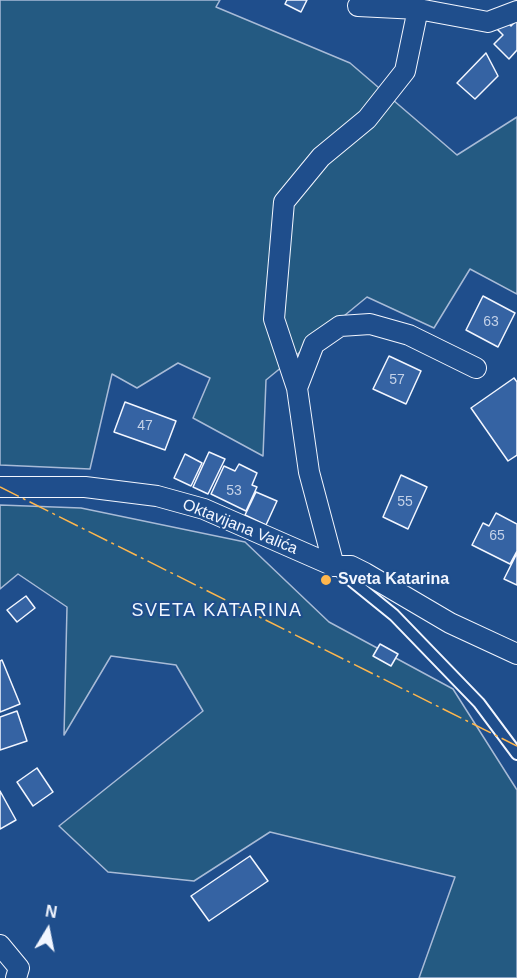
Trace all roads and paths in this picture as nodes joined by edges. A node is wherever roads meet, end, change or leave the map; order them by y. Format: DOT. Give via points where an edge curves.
graph roads {
  1 [pos="358,6"];
  2 [pos="418,9"];
  3 [pos="517,11"];
  4 [pos="476,368"];
  5 [pos="297,388"];
  6 [pos="0,487"];
  7 [pos="334,566"];
  8 [pos="517,654"];
  9 [pos="517,754"];
  10 [pos="0,945"];
  11 [pos="16,978"];
  1 -- 2 [label="street"];
  2 -- 3 [label="street" via="488,22"];
  2 -- 5 [label="street" via="405,71 367,119 321,157 284,202 274,319"];
  4 -- 5 [label="street" via="409,335 370,324 340,326 314,344"];
  5 -- 7 [label="street" via="309,472"];
  6 -- 7 [label="street, Oktavijana Valića" via="85,487 157,496 204,509"];
  7 -- 8 [label="street, Oktavijana Valića" via="351,566 450,623"];
  7 -- 9 [label="lane" via="394,615 479,703"];
  10 -- 11 [label="street" via="19,968"];
}
